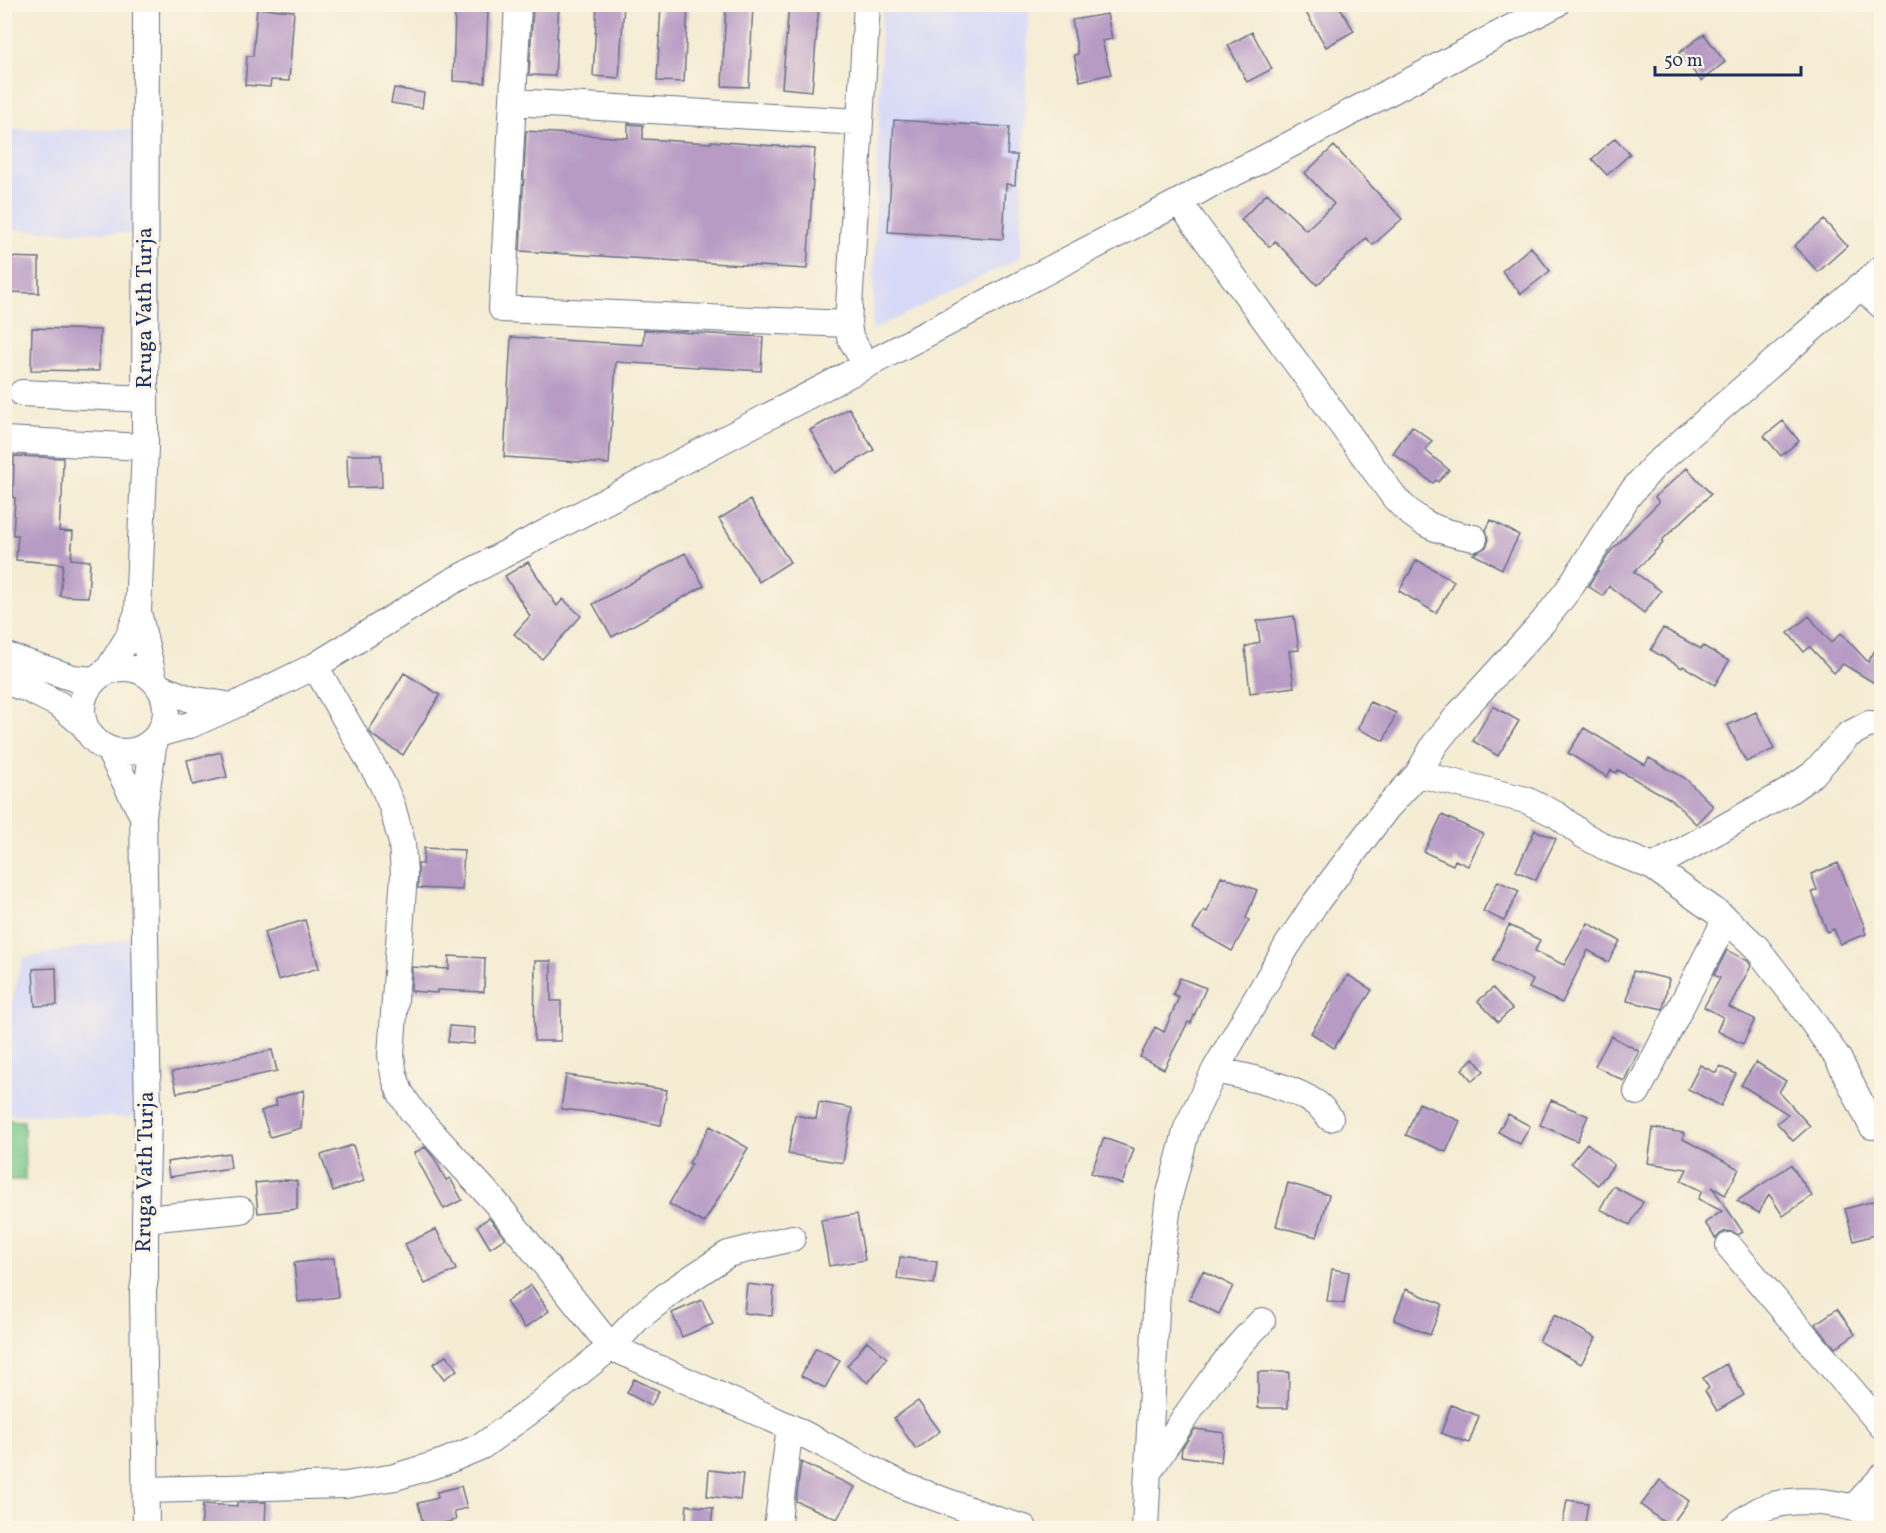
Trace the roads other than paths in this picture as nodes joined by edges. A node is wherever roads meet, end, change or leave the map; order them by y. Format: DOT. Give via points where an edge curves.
graph roads {
  1 [pos="146,4"];
  2 [pos="518,4"];
  3 [pos="867,4"];
  4 [pos="1556,4"];
  5 [pos="513,102"];
  6 [pos="860,122"];
  7 [pos="1179,202"];
  8 [pos="1881,268"];
  9 [pos="1860,286"];
  10 [pos="1881,306"];
  11 [pos="848,324"];
  12 [pos="866,365"];
  13 [pos="22,393"];
  14 [pos="145,399"];
  15 [pos="4,440"];
  16 [pos="145,447"];
  17 [pos="1474,538"];
  18 [pos="138,612"];
  19 [pos="4,655"];
  20 [pos="315,666"];
  21 [pos="101,675"];
  22 [pos="4,681"];
  23 [pos="157,683"];
  24 [pos="233,706"];
  25 [pos="1881,725"];
  26 [pos="85,726"];
  27 [pos="156,737"];
  28 [pos="108,749"];
  29 [pos="1418,774"];
  30 [pos="142,816"];
  31 [pos="1653,867"];
  32 [pos="1726,919"];
  33 [pos="1215,1070"];
  34 [pos="1637,1092"];
  35 [pos="1330,1118"];
  36 [pos="1872,1126"];
  37 [pos="241,1210"];
  38 [pos="145,1219"];
  39 [pos="792,1238"];
  40 [pos="1729,1245"];
  41 [pos="1262,1321"];
  42 [pos="611,1347"];
  43 [pos="1881,1426"];
  44 [pos="790,1427"];
  45 [pos="1149,1471"];
  46 [pos="1881,1477"];
  47 [pos="146,1490"];
  48 [pos="1854,1507"];
  49 [pos="1881,1516"];
  50 [pos="146,1528"];
  51 [pos="777,1528"];
  52 [pos="1024,1528"];
  53 [pos="1145,1528"];
  54 [pos="1733,1528"];
  1 -- 14 [label="street, Rruga Vath Turja"];
  2 -- 5 [label="street"];
  3 -- 6 [label="street"];
  4 -- 7 [label="street"];
  5 -- 6 [label="street"];
  5 -- 11 [label="street" via="502,309"];
  6 -- 11 [label="street"];
  7 -- 12 [label="street"];
  7 -- 17 [label="street" via="1395,498 1407,511 1437,530"];
  8 -- 9 [label="street"];
  9 -- 10 [label="street"];
  9 -- 29 [label="street" via="1654,466 1628,496 1568,590 1460,713 1435,744"];
  11 -- 12 [label="street" via="850,337"];
  12 -- 20 [label="street" via="451,582"];
  13 -- 14 [label="street"];
  14 -- 16 [label="street, Rruga Vath Turja"];
  15 -- 16 [label="street"];
  16 -- 18 [label="street, Rruga Vath Turja"];
  18 -- 21 [label="street, Rruga Vath Turja" via="128,638"];
  18 -- 23 [label="street, Rruga Vath Turja"];
  19 -- 21 [label="street" via="73,678"];
  20 -- 24 [label="street"];
  20 -- 42 [label="street" via="382,783 402,843 404,875 391,1055 400,1092 412,1111 496,1203"];
  21 -- 23 [label="street" via="124,667 140,670"];
  21 -- 26 [label="street, Rruga Vath Turja" via="85,693 81,710"];
  22 -- 26 [label="street" via="60,705"];
  23 -- 24 [label="street" via="190,699"];
  23 -- 27 [label="street, Rruga Vath Turja" via="164,693 167,710 164,726"];
  24 -- 27 [label="street"];
  25 -- 31 [label="street" via="1869,724 1848,735 1813,774 1797,785"];
  26 -- 28 [label="street, Rruga Vath Turja" via="94,740"];
  27 -- 28 [label="street" via="140,749"];
  27 -- 30 [label="street, Rruga Vath Turja"];
  28 -- 30 [label="street, Rruga Vath Turja"];
  29 -- 31 [label="street" via="1526,800 1609,849"];
  29 -- 33 [label="street" via="1386,809 1314,905"];
  30 -- 38 [label="street, Rruga Vath Turja" via="148,1117"];
  31 -- 32 [label="street"];
  32 -- 34 [label="street"];
  32 -- 36 [label="street" via="1756,947 1798,1000 1838,1058"];
  33 -- 35 [label="street" via="1291,1092 1317,1104"];
  33 -- 45 [label="street" via="1187,1128 1169,1197 1157,1291"];
  37 -- 38 [label="street"];
  38 -- 47 [label="street, Rruga Vath Turja"];
  39 -- 42 [label="street" via="728,1254 672,1291 637,1319"];
  40 -- 43 [label="street"];
  41 -- 45 [label="street" via="1215,1374"];
  42 -- 44 [label="street"];
  42 -- 47 [label="street" via="482,1446 444,1462 395,1477 346,1485"];
  44 -- 51 [label="street"];
  44 -- 52 [label="street" via="904,1486"];
  45 -- 53 [label="street"];
  46 -- 48 [label="street"];
  47 -- 50 [label="street, Rruga Vath Turja"];
  48 -- 49 [label="street"];
  48 -- 54 [label="street" via="1799,1500 1763,1508"];
}
